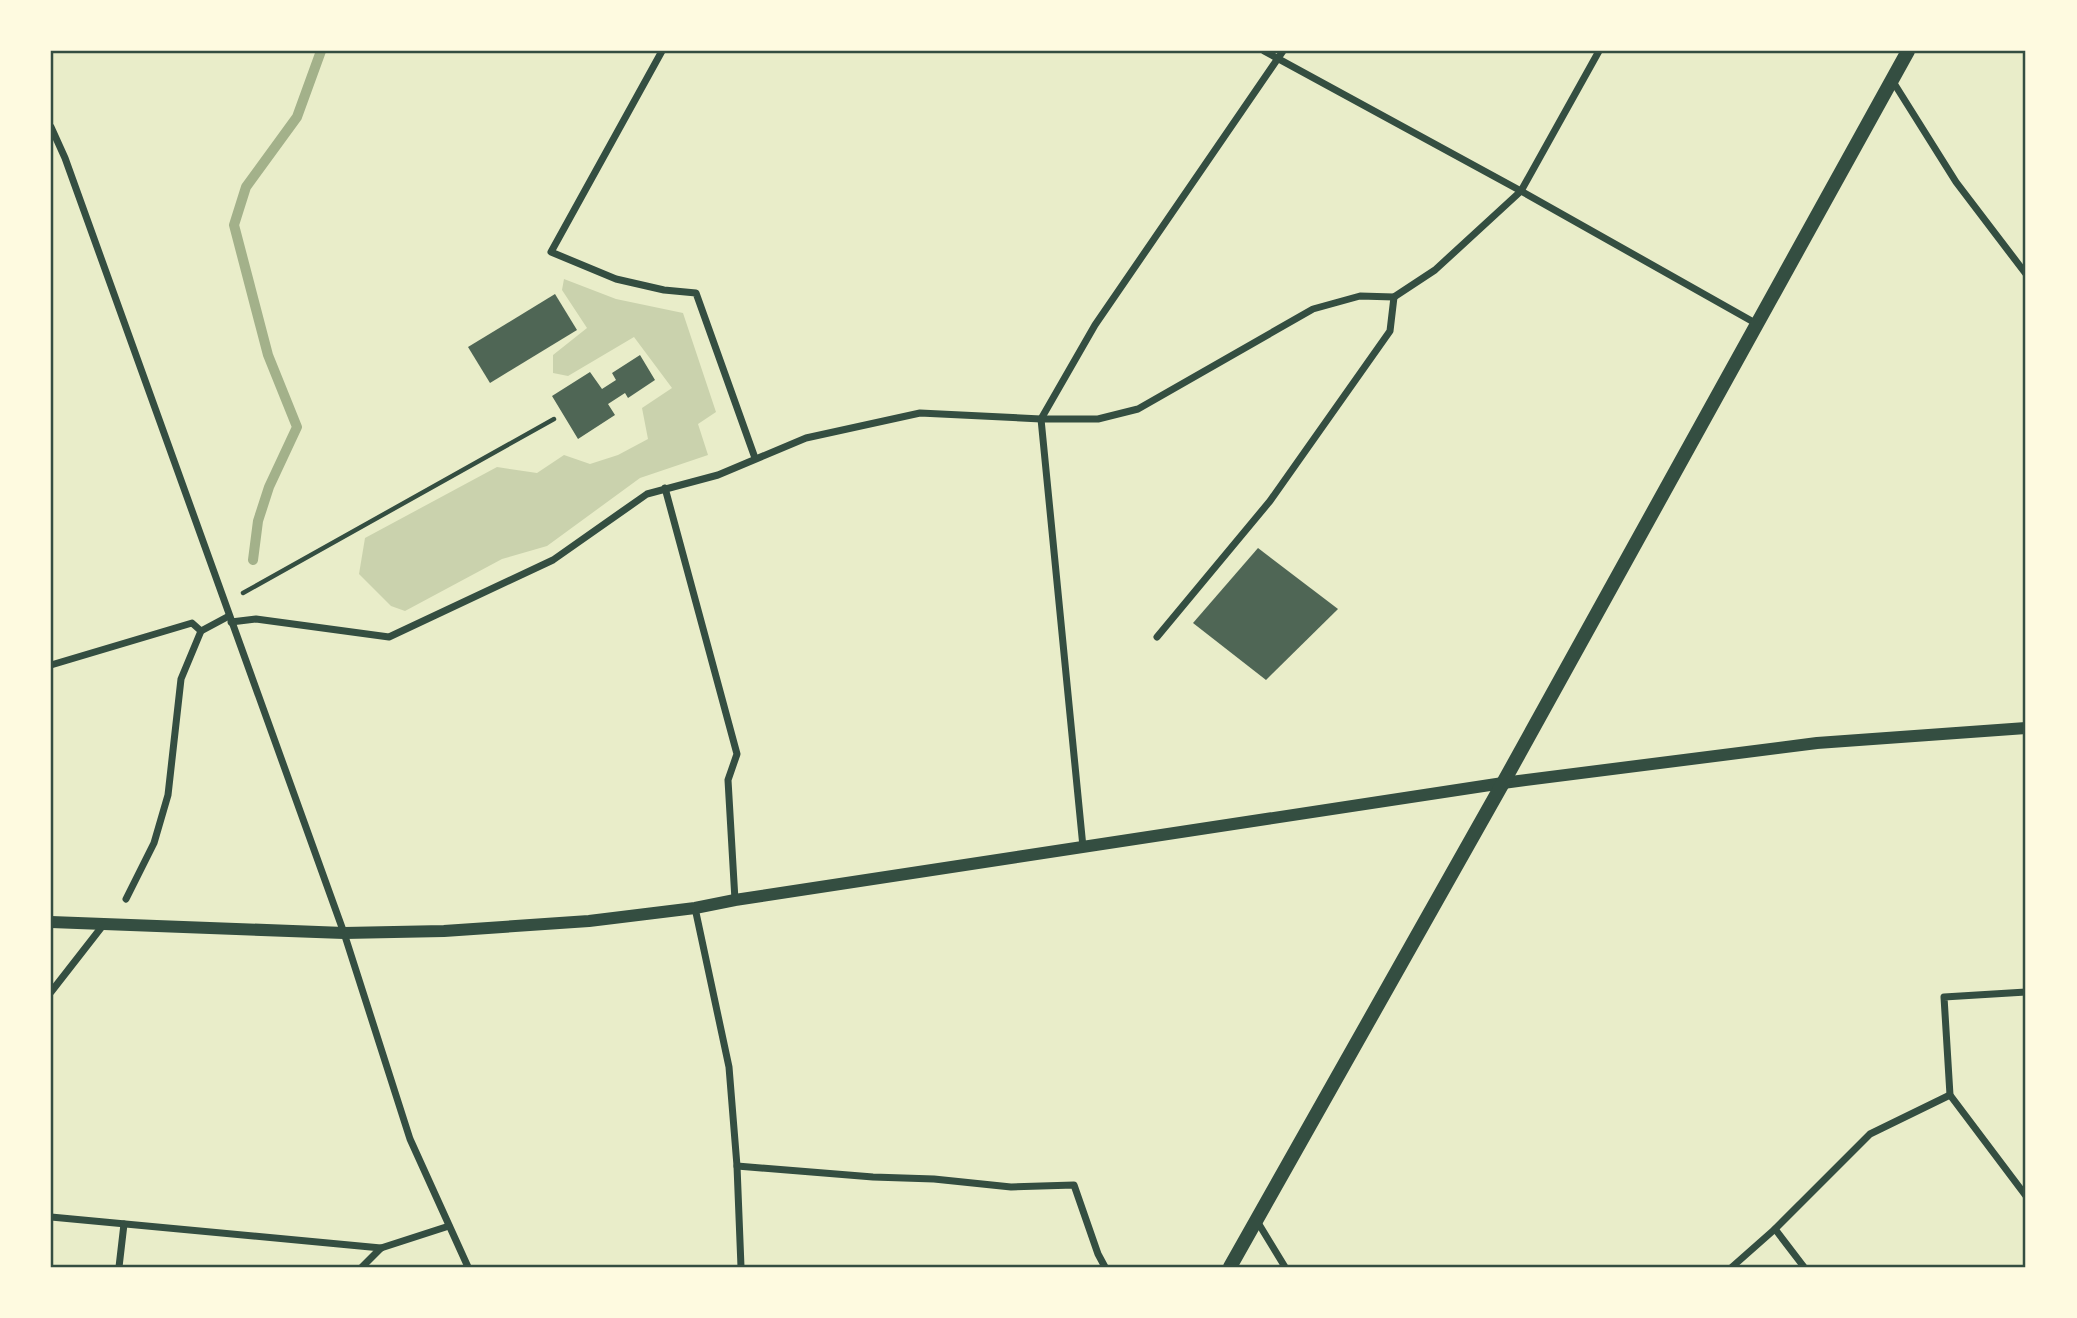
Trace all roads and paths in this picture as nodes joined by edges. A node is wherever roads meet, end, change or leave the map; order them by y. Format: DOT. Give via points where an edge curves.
graph roads {
  1 [pos="662,51"];
  2 [pos="1264,51"];
  3 [pos="1599,51"];
  4 [pos="1908,51"];
  5 [pos="1280,55"];
  6 [pos="1892,80"];
  7 [pos="51,127"];
  8 [pos="1521,191"];
  9 [pos="2026,274"];
  10 [pos="1394,297"];
  11 [pos="1757,324"];
  12 [pos="554,419"];
  13 [pos="1041,419"];
  14 [pos="755,458"];
  15 [pos="665,488"];
  16 [pos="224,603"];
  17 [pos="230,619"];
  18 [pos="201,631"];
  19 [pos="1157,637"];
  20 [pos="51,666"];
  21 [pos="2026,728"];
  22 [pos="1503,783"];
  23 [pos="1083,847"];
  24 [pos="126,899"];
  25 [pos="735,900"];
  26 [pos="695,908"];
  27 [pos="51,922"];
  28 [pos="104,923"];
  29 [pos="344,933"];
  30 [pos="51,992"];
  31 [pos="2026,992"];
  32 [pos="1950,1095"];
  33 [pos="737,1166"];
  34 [pos="2026,1196"];
  35 [pos="51,1217"];
  36 [pos="1257,1221"];
  37 [pos="124,1224"];
  38 [pos="449,1226"];
  39 [pos="1775,1229"];
  40 [pos="381,1248"];
  41 [pos="119,1267"];
  42 [pos="362,1267"];
  43 [pos="468,1267"];
  44 [pos="741,1267"];
  45 [pos="1105,1267"];
  46 [pos="1230,1267"];
  47 [pos="1285,1267"];
  48 [pos="1732,1267"];
  49 [pos="1804,1267"];
  1 -- 14 [label="street" via="551,251 616,279 696,293"];
  2 -- 5 [label="street"];
  3 -- 8 [label="street"];
  4 -- 6 [label="main road"];
  5 -- 8 [label="street"];
  5 -- 13 [label="street" via="1095,325"];
  6 -- 9 [label="street" via="1956,182"];
  6 -- 11 [label="main road"];
  7 -- 16 [label="street"];
  8 -- 10 [label="street" via="1435,270"];
  8 -- 11 [label="street"];
  10 -- 13 [label="street" via="1360,296 1312,310 1138,409 1098,419"];
  10 -- 19 [label="street" via="1390,331 1270,501"];
  11 -- 22 [label="main road"];
  12 -- 16 [label="path"];
  13 -- 14 [label="street" via="920,414 806,438"];
  13 -- 23 [label="street"];
  14 -- 15 [label="street" via="718,475"];
  15 -- 17 [label="street" via="647,495 553,560 389,637"];
  15 -- 25 [label="street" via="737,754 728,780"];
  16 -- 17 [label="street"];
  17 -- 18 [label="street"];
  17 -- 29 [label="street"];
  18 -- 20 [label="street" via="192,623"];
  18 -- 24 [label="street" via="181,679 168,795 154,843"];
  21 -- 22 [label="street" via="1817,743"];
  22 -- 23 [label="street"];
  22 -- 36 [label="main road"];
  23 -- 25 [label="street"];
  25 -- 26 [label="street"];
  26 -- 29 [label="street" via="563,923"];
  26 -- 33 [label="street" via="729,1067"];
  27 -- 28 [label="street"];
  28 -- 29 [label="street"];
  28 -- 30 [label="street"];
  29 -- 38 [label="street" via="410,1139"];
  31 -- 32 [label="street" via="1944,998"];
  32 -- 34 [label="street"];
  32 -- 39 [label="street" via="1870,1135"];
  33 -- 44 [label="street"];
  33 -- 45 [label="street" via="1011,1186 1074,1185"];
  35 -- 37 [label="street"];
  36 -- 46 [label="main road"];
  36 -- 47 [label="street"];
  37 -- 40 [label="street"];
  37 -- 41 [label="street"];
  38 -- 40 [label="street"];
  38 -- 43 [label="street"];
  39 -- 48 [label="street"];
  39 -- 49 [label="street"];
  40 -- 42 [label="street"];
}
